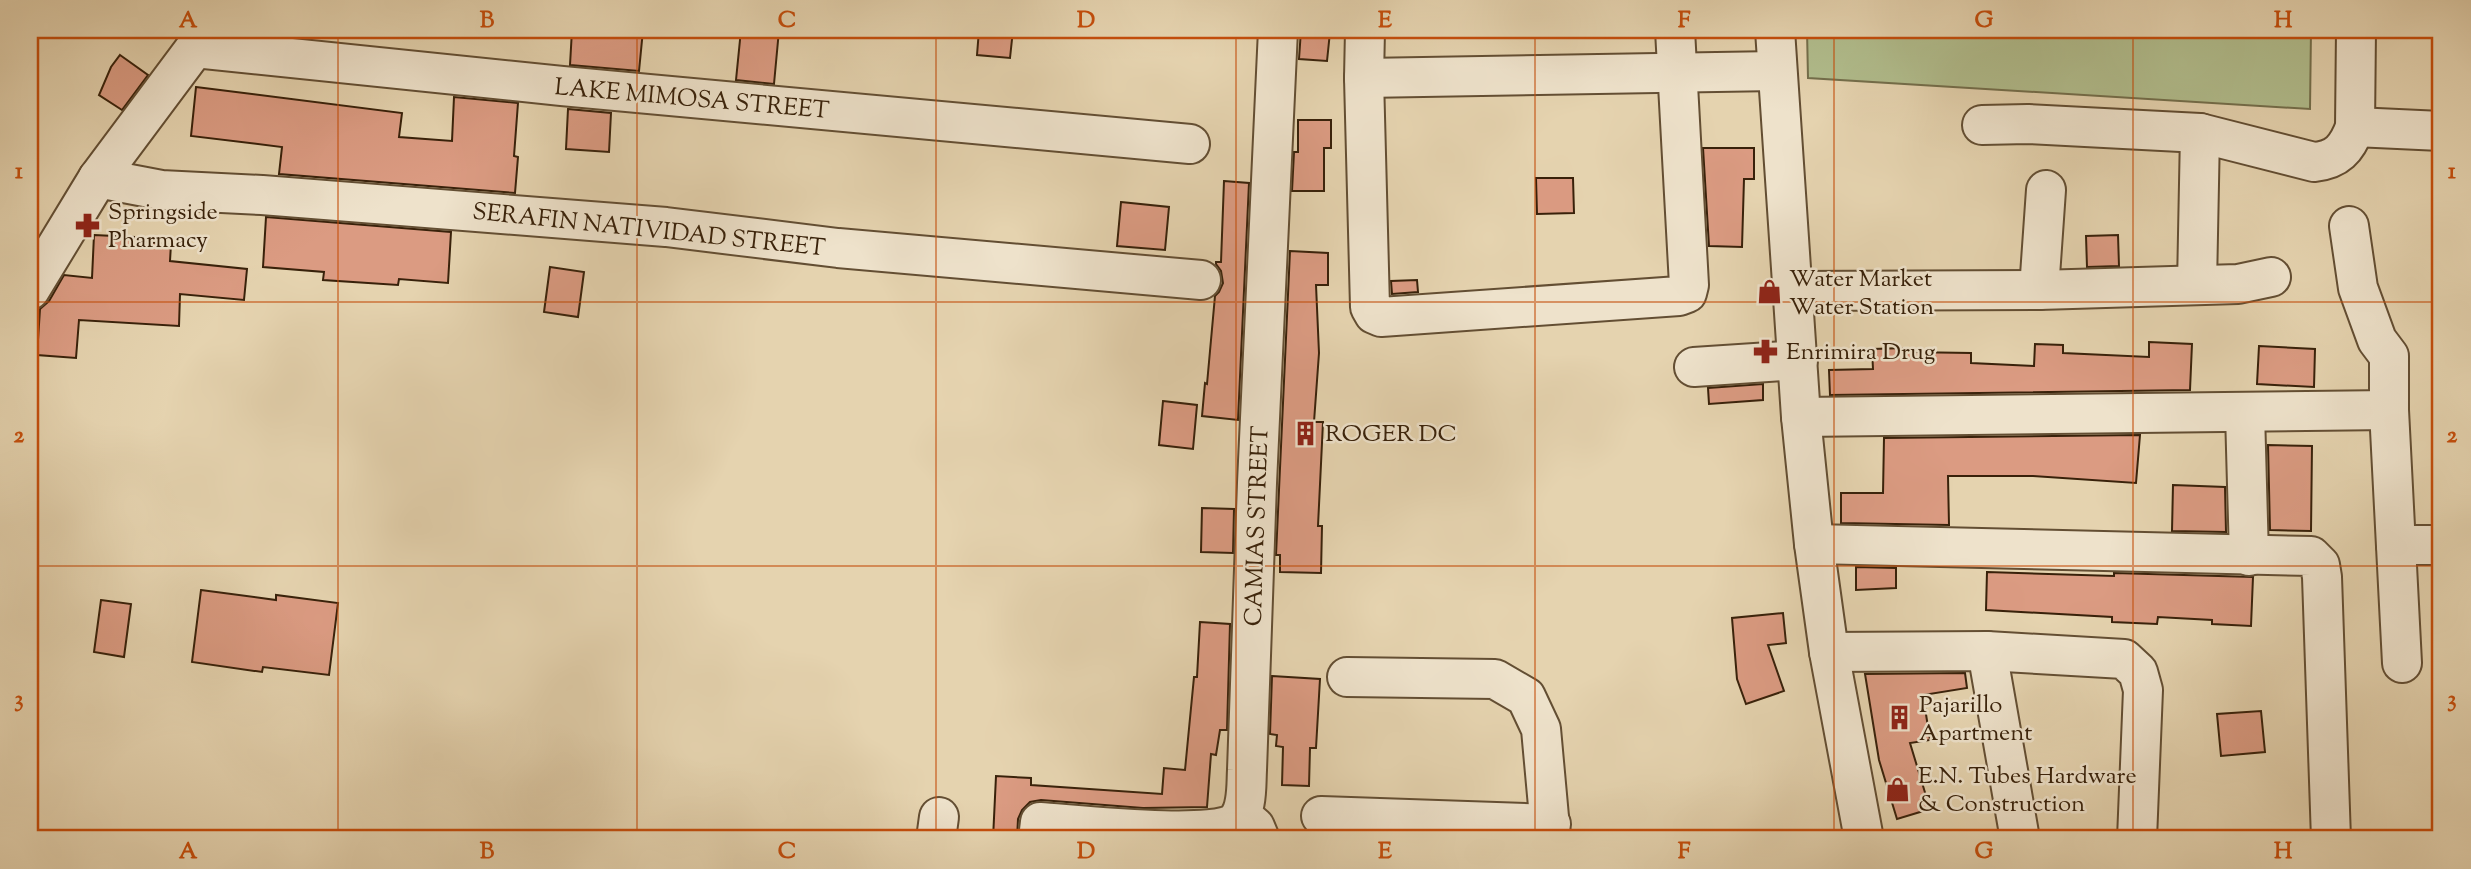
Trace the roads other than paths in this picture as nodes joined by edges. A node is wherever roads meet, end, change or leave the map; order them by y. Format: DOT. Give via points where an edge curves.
graph roads {
  1 [pos="1278,30"];
  2 [pos="1365,30"];
  3 [pos="1675,30"];
  4 [pos="1775,30"];
  5 [pos="2356,30"];
  6 [pos="199,39"];
  7 [pos="1776,71"];
  8 [pos="1677,72"];
  9 [pos="1364,78"];
  10 [pos="1982,125"];
  11 [pos="2355,127"];
  12 [pos="2441,131"];
  13 [pos="2200,133"];
  14 [pos="1189,144"];
  15 [pos="98,178"];
  16 [pos="2046,190"];
  17 [pos="2349,226"];
  18 [pos="2271,277"];
  19 [pos="1201,280"];
  20 [pos="2197,285"];
  21 [pos="30,290"];
  22 [pos="2039,290"];
  23 [pos="1792,291"];
  24 [pos="1798,360"];
  25 [pos="1694,367"];
  26 [pos="2389,410"];
  27 [pos="2245,413"];
  28 [pos="1801,416"];
  29 [pos="1814,544"];
  30 [pos="2396,545"];
  31 [pos="2441,545"];
  32 [pos="2249,556"];
  33 [pos="1987,651"];
  34 [pos="1829,652"];
  35 [pos="2402,663"];
  36 [pos="1347,677"];
  37 [pos="1321,816"];
  38 [pos="1251,827"];
  39 [pos="1039,831"];
  40 [pos="1551,832"];
  41 [pos="1116,833"];
  42 [pos="1199,835"];
  43 [pos="1864,839"];
  44 [pos="2020,839"];
  45 [pos="2137,839"];
  46 [pos="2331,839"];
  1 -- 38 [label="street, CAMIAS STREET" via="1257,469 1247,770"];
  2 -- 9 [label="street"];
  3 -- 8 [label="street"];
  4 -- 7 [label="street"];
  5 -- 11 [label="street"];
  6 -- 14 [label="street, LAKE MIMOSA STREET" via="562,86"];
  6 -- 15 [label="street"];
  7 -- 8 [label="street"];
  7 -- 23 [label="street"];
  8 -- 9 [label="street"];
  8 -- 9 [label="street" via="1687,293 1381,317 1370,307"];
  10 -- 13 [label="street"];
  11 -- 12 [label="street"];
  11 -- 13 [label="street" via="2341,153 2314,162"];
  13 -- 20 [label="street"];
  15 -- 19 [label="street, SERAFIN NATIVIDAD STREET" via="161,190 666,227 838,248"];
  15 -- 21 [label="street"];
  16 -- 22 [label="street"];
  17 -- 26 [label="street" via="2358,288 2377,340 2389,356"];
  18 -- 20 [label="street"];
  20 -- 22 [label="street"];
  22 -- 23 [label="street"];
  23 -- 24 [label="street"];
  24 -- 25 [label="street"];
  24 -- 28 [label="street"];
  26 -- 27 [label="street"];
  26 -- 30 [label="street"];
  27 -- 28 [label="street"];
  27 -- 32 [label="street"];
  28 -- 29 [label="street"];
  29 -- 32 [label="street"];
  29 -- 34 [label="street"];
  30 -- 31 [label="street"];
  30 -- 35 [label="street"];
  32 -- 46 [label="street" via="2311,556 2320,565"];
  33 -- 34 [label="street"];
  33 -- 44 [label="street"];
  33 -- 45 [label="street" via="2124,659 2138,673 2143,690"];
  34 -- 43 [label="street"];
  36 -- 40 [label="street" via="1495,679 1526,697 1541,729"];
  37 -- 40 [label="street"];
  38 -- 42 [label="street, CAMIAS STREET" via="1232,825"];
  39 -- 41 [label="street, CAMIAS STREET"];
  41 -- 42 [label="street, CAMIAS STREET"];
}
